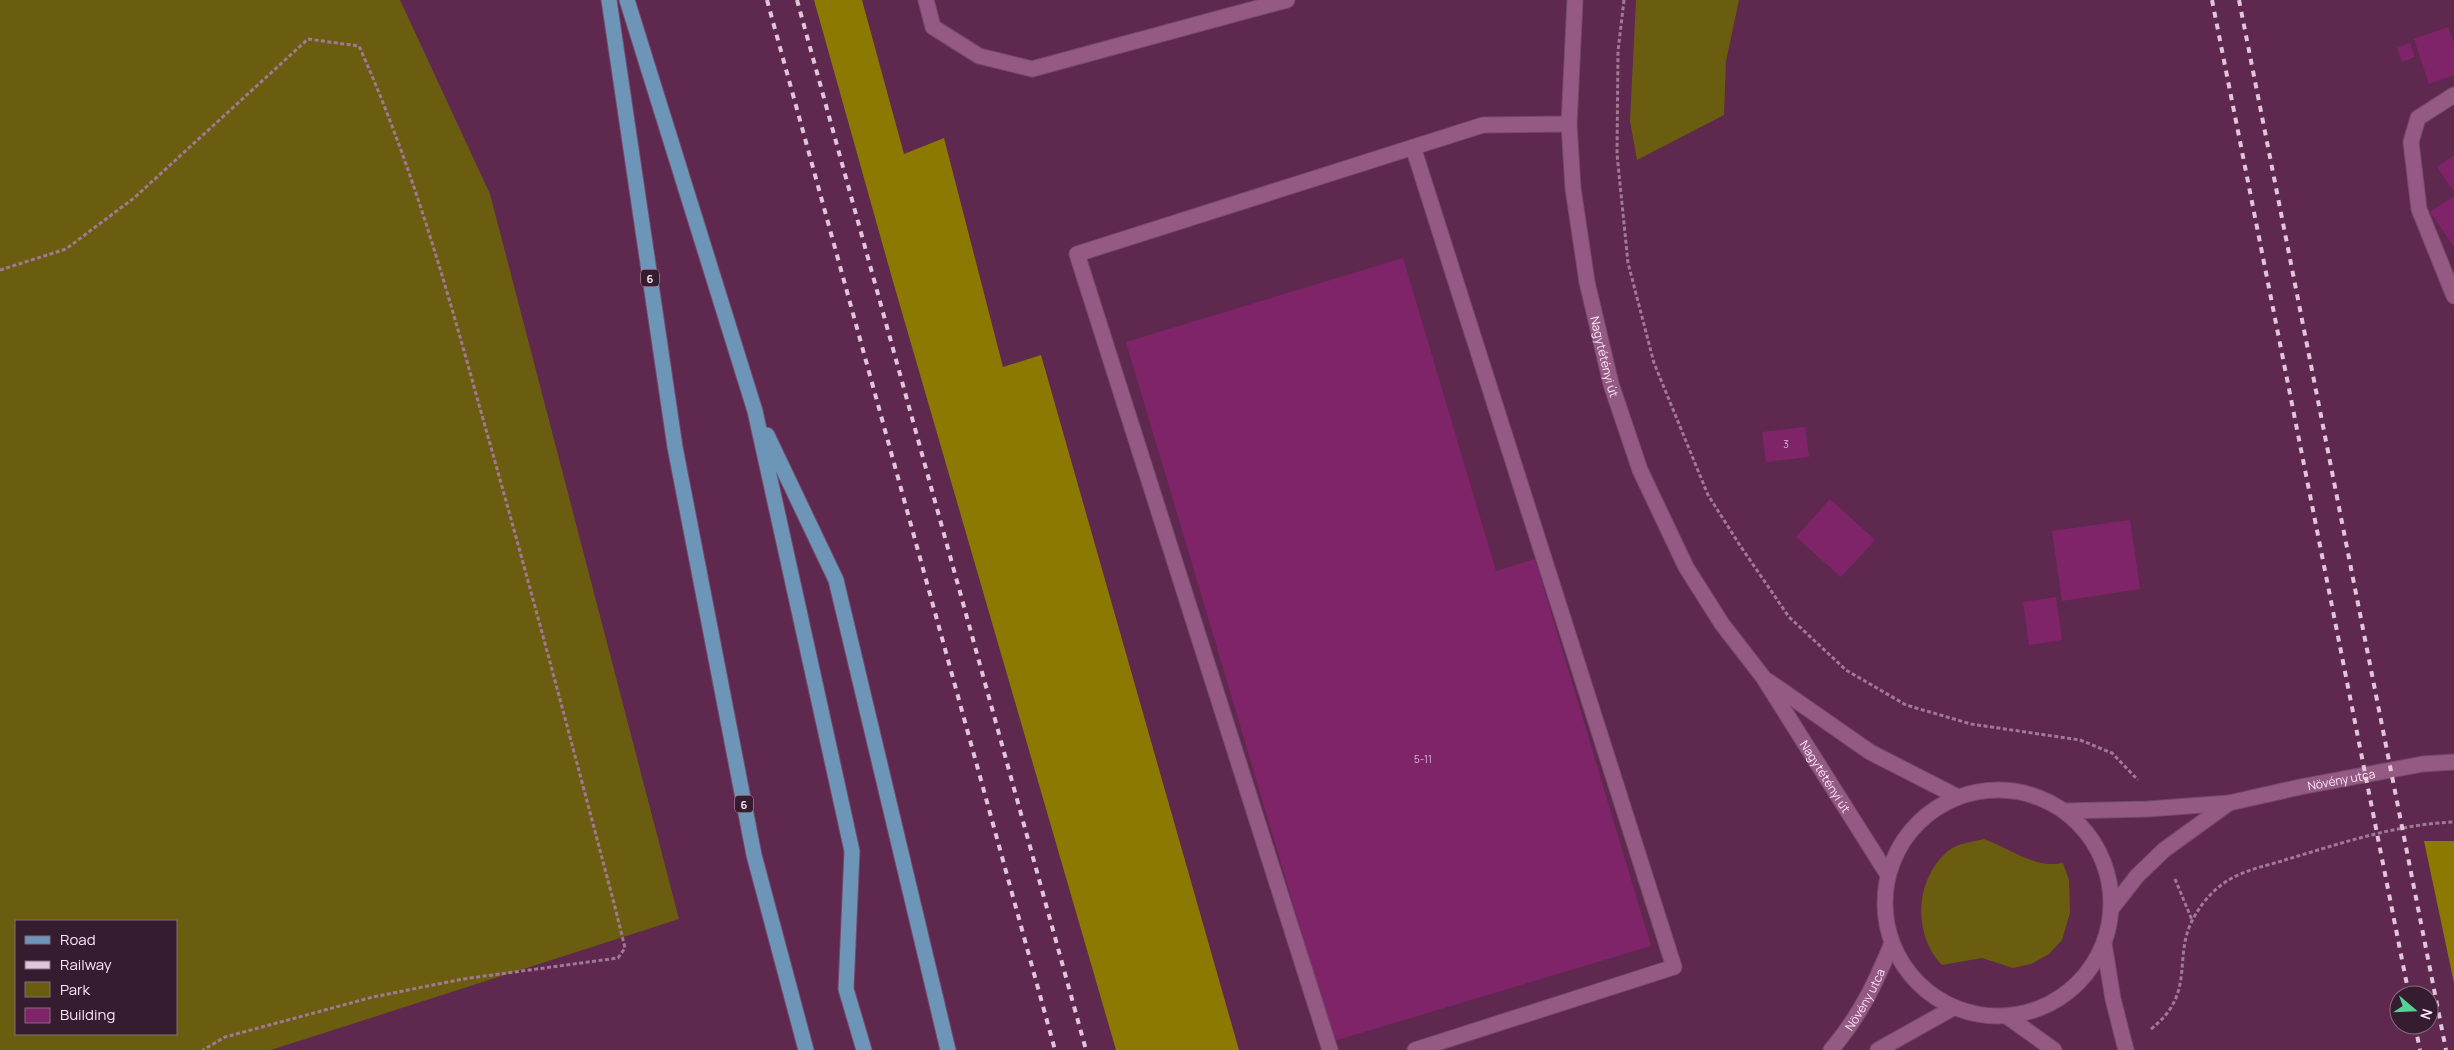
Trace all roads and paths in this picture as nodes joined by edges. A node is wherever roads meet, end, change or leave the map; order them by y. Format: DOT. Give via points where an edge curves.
graph roads {
  1 [pos="609,0"];
  2 [pos="627,0"];
  3 [pos="926,0"];
  4 [pos="1287,0"];
  5 [pos="1575,0"];
  6 [pos="1624,0"];
  7 [pos="2454,95"];
  8 [pos="1569,124"];
  9 [pos="1413,147"];
  10 [pos="0,270"];
  11 [pos="2454,296"];
  12 [pos="755,411"];
  13 [pos="1763,677"];
  14 [pos="2454,762"];
  15 [pos="1958,797"];
  16 [pos="2229,804"];
  17 [pos="2148,809"];
  18 [pos="2065,811"];
  19 [pos="2454,822"];
  20 [pos="2164,850"];
  21 [pos="1888,875"];
  22 [pos="2112,908"];
  23 [pos="2192,920"];
  24 [pos="1892,943"];
  25 [pos="2104,944"];
  26 [pos="1953,1008"];
  27 [pos="2008,1017"];
  28 [pos="2125,1049"];
  29 [pos="203,1050"];
  30 [pos="806,1050"];
  31 [pos="864,1050"];
  32 [pos="948,1050"];
  33 [pos="1330,1050"];
  34 [pos="1415,1050"];
  35 [pos="1831,1050"];
  36 [pos="1878,1050"];
  37 [pos="2054,1050"];
  1 -- 30 [label="main road, 6" via="675,447 754,855"];
  2 -- 12 [label="main road"];
  3 -- 4 [label="main road" via="933,27 979,56 1032,69"];
  5 -- 8 [label="main road, Nagytétényi út"];
  6 -- 17 [label="path" via="1618,51 1617,154 1628,263 1654,363 1708,495 1741,547 1789,617 1846,670 1906,705 1971,724 2080,740 2112,753 2136,776"];
  7 -- 11 [label="main road" via="2418,118 2411,142 2420,209"];
  8 -- 9 [label="main road" via="1483,125"];
  8 -- 13 [label="main road, Nagytétényi út" via="1573,188 1588,282 1610,384 1640,470 1686,568 1722,624"];
  9 -- 33 [label="main road" via="1077,254"];
  9 -- 34 [label="main road" via="1674,967"];
  10 -- 29 [label="path" via="66,249 134,198 308,39 359,46 409,171 455,319 529,581 615,907 625,948 618,958 463,980 373,997 225,1038"];
  12 -- 31 [label="main road" via="852,851 846,989"];
  12 -- 32 [label="main road" via="836,580"];
  13 -- 15 [label="main road, Nagytétényi út" via="1870,752"];
  13 -- 21 [label="main road, Nagytétényi út"];
  14 -- 16 [label="main road, Növény utca" via="2423,764"];
  15 -- 18 [label="main road, Növény utca" via="1995,790 2022,793"];
  15 -- 21 [label="main road, Növény utca" via="1927,815 1915,828 1903,842"];
  16 -- 17 [label="main road, Növény utca"];
  16 -- 20 [label="main road, Növény utca"];
  17 -- 18 [label="main road, Növény utca"];
  18 -- 22 [label="main road, Növény utca" via="2091,837 2107,871"];
  19 -- 23 [label="path" via="2434,822 2352,840 2234,876 2210,894"];
  20 -- 22 [label="main road, Növény utca" via="2137,876"];
  20 -- 23 [label="path"];
  21 -- 24 [label="main road, Növény utca" via="1885,909"];
  22 -- 25 [label="main road, Növény utca"];
  23 -- 28 [label="path" via="2186,937 2182,979 2174,1002 2160,1021"];
  24 -- 26 [label="main road, Növény utca" via="1906,970 1927,992"];
  24 -- 35 [label="main road, Növény utca" via="1874,988 1853,1024"];
  25 -- 27 [label="main road, Növény utca" via="2085,977 2063,997 2037,1010"];
  25 -- 28 [label="main road"];
  26 -- 27 [label="main road, Növény utca" via="1980,1015"];
  26 -- 36 [label="main road"];
  27 -- 37 [label="main road"];
}
